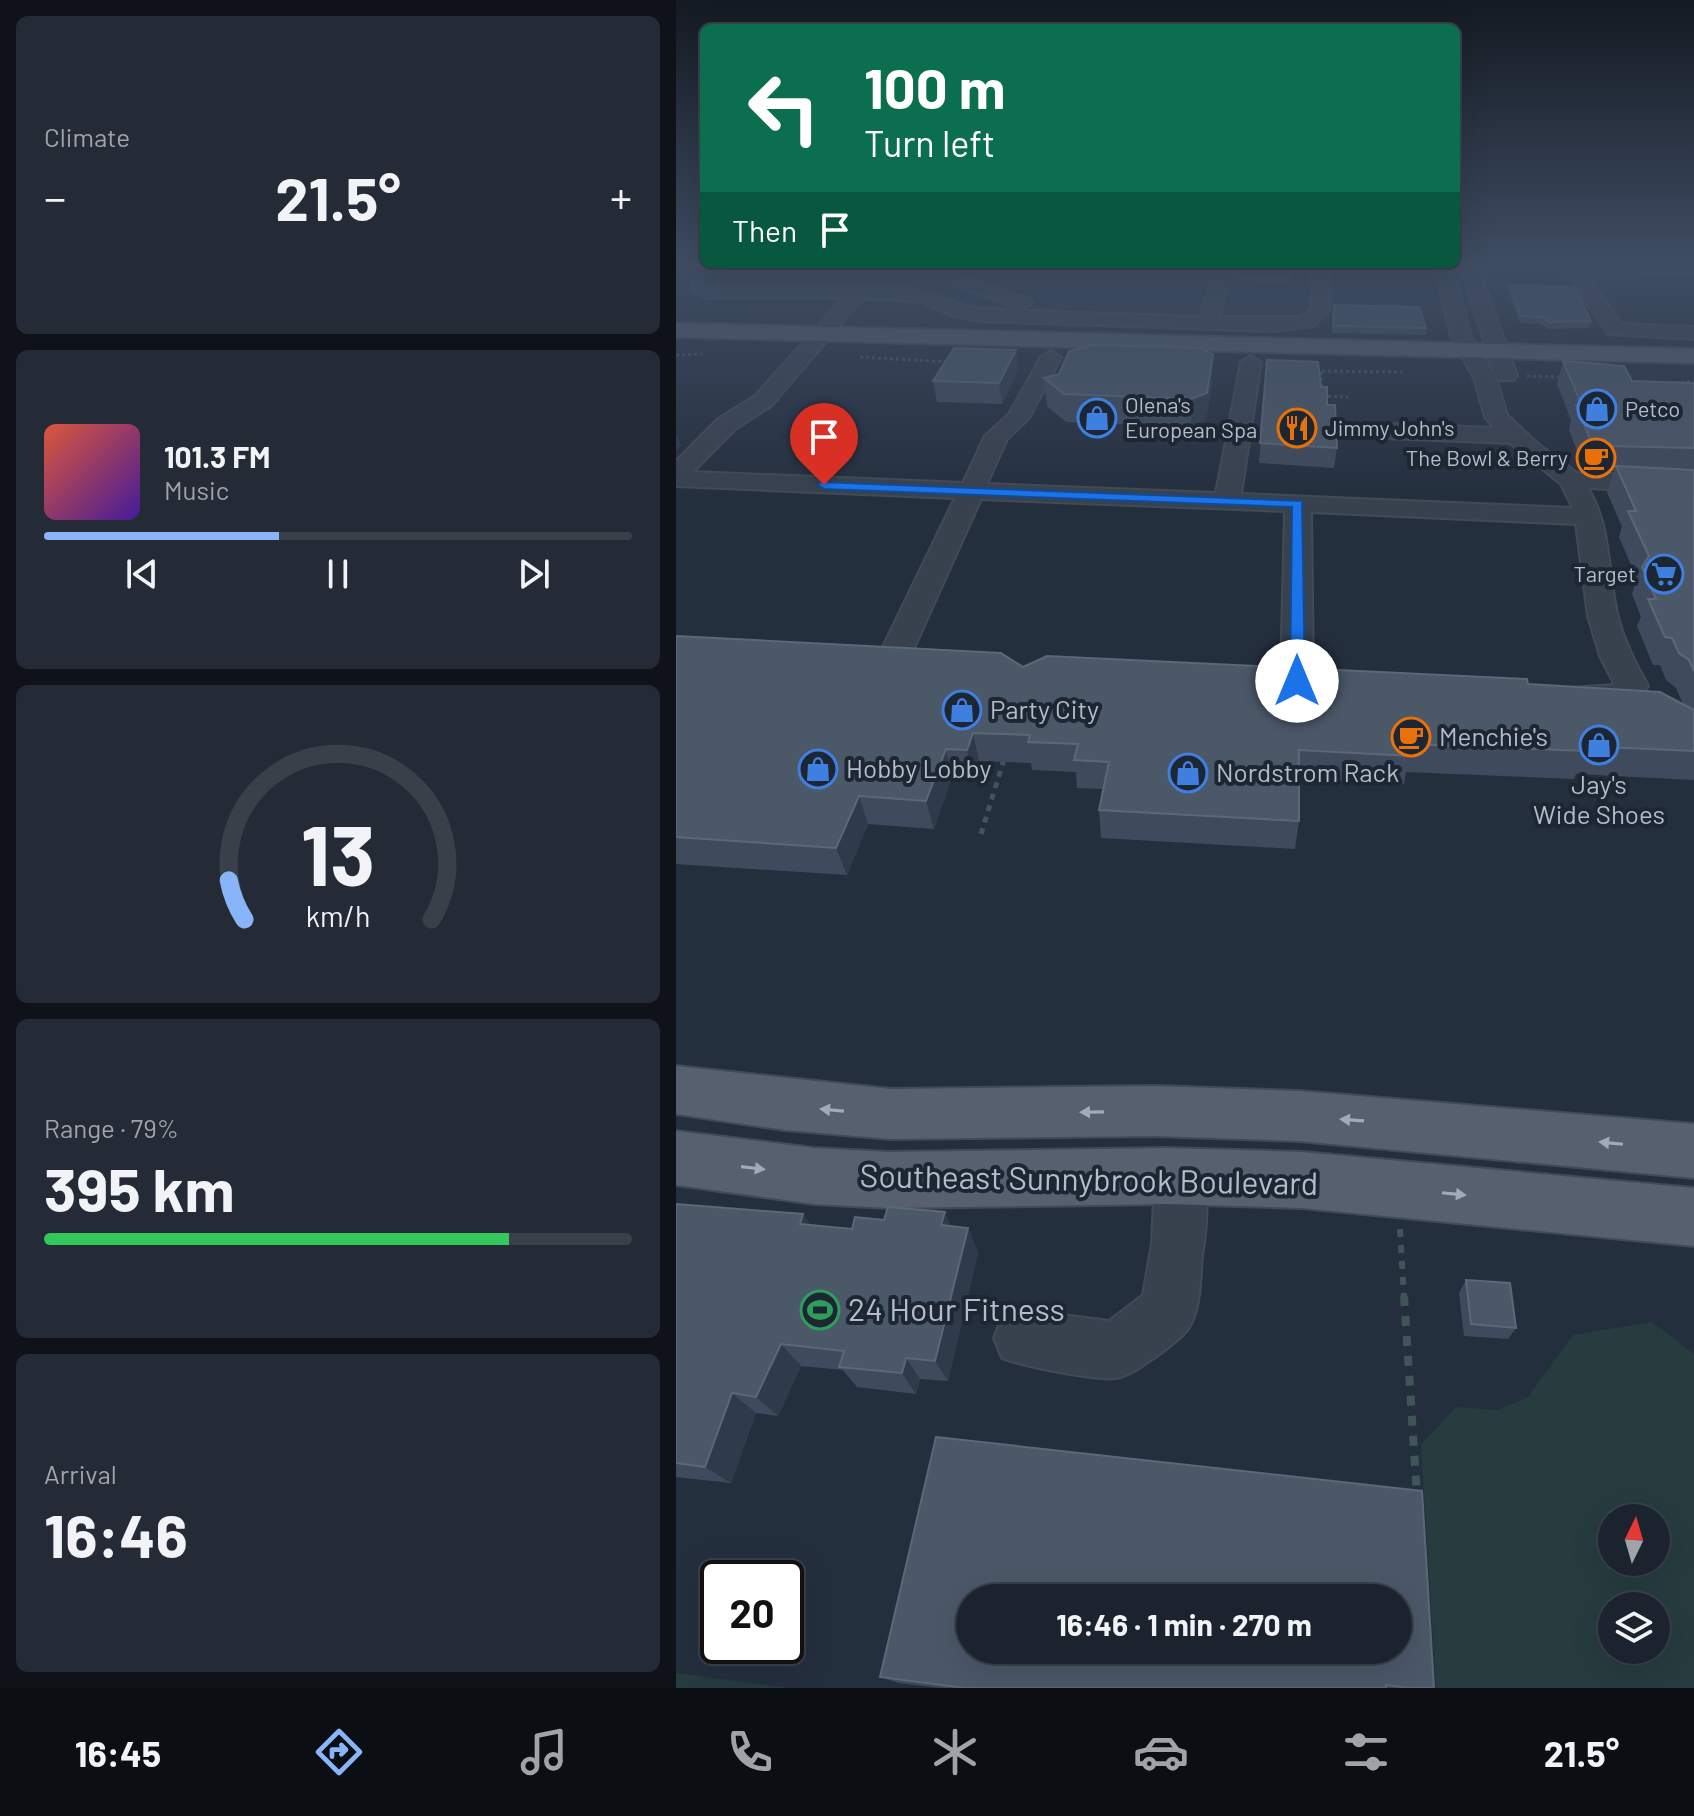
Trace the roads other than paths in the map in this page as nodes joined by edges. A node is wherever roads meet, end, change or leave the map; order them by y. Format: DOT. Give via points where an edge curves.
graph roads {
  1 [pos="788,341"];
  2 [pos="1475,341"];
  3 [pos="1483,341"];
  4 [pos="801,342"];
  5 [pos="683,351"];
  6 [pos="1694,356"];
  7 [pos="1051,357"];
  8 [pos="1487,359"];
  9 [pos="1250,366"];
  10 [pos="1687,378"];
  11 [pos="1361,430"];
  12 [pos="1518,436"];
  13 [pos="676,477"];
  14 [pos="1571,480"];
  15 [pos="1694,485"];
  16 [pos="972,491"];
  17 [pos="1227,501"];
  18 [pos="1298,504"];
  19 [pos="1587,517"];
  20 [pos="924,661"];
  21 [pos="1298,681"];
  22 [pos="1553,693"];
  23 [pos="676,1090"];
  24 [pos="1692,1156"];
  25 [pos="676,1158"];
  26 [pos="1180,1176"];
  27 [pos="1694,1217"];
  28 [pos="1022,1338"];
  1 -- 4 [label="main road"];
  2 -- 8 [label="lane"];
  3 -- 8 [label="lane"];
  4 -- 5 [label="main road"];
  4 -- 7 [label="main road"];
  4 -- 8 [label="main road"];
  4 -- 13 [label="lane" via="743,398 745,408 700,435"];
  6 -- 8 [label="main road"];
  7 -- 9 [label="main road"];
  7 -- 16 [label="lane" via="1018,418 997,436"];
  8 -- 9 [label="main road"];
  8 -- 10 [label="main road"];
  8 -- 12 [label="lane" via="1496,417"];
  9 -- 17 [label="lane"];
  11 -- 12 [label="lane"];
  12 -- 14 [label="lane"];
  13 -- 16 [label="lane"];
  14 -- 15 [label="lane"];
  14 -- 19 [label="lane"];
  16 -- 17 [label="lane"];
  16 -- 20 [label="lane" via="879,659"];
  17 -- 18 [label="lane"];
  18 -- 19 [label="lane"];
  18 -- 21 [label="lane"];
  19 -- 22 [label="lane" via="1603,616 1632,686 1625,695"];
  24 -- 23 [label="main road, one-way" via="1299,1116 1155,1111 891,1114"];
  25 -- 26 [label="main road, Southeast Sunnybrook Boulevard, one-way" via="888,1180"];
  26 -- 27 [label="main road, Southeast Sunnybrook Boulevard, one-way" via="1398,1188"];
  26 -- 28 [label="lane" via="1178,1244 1168,1310 1117,1350"];
}
